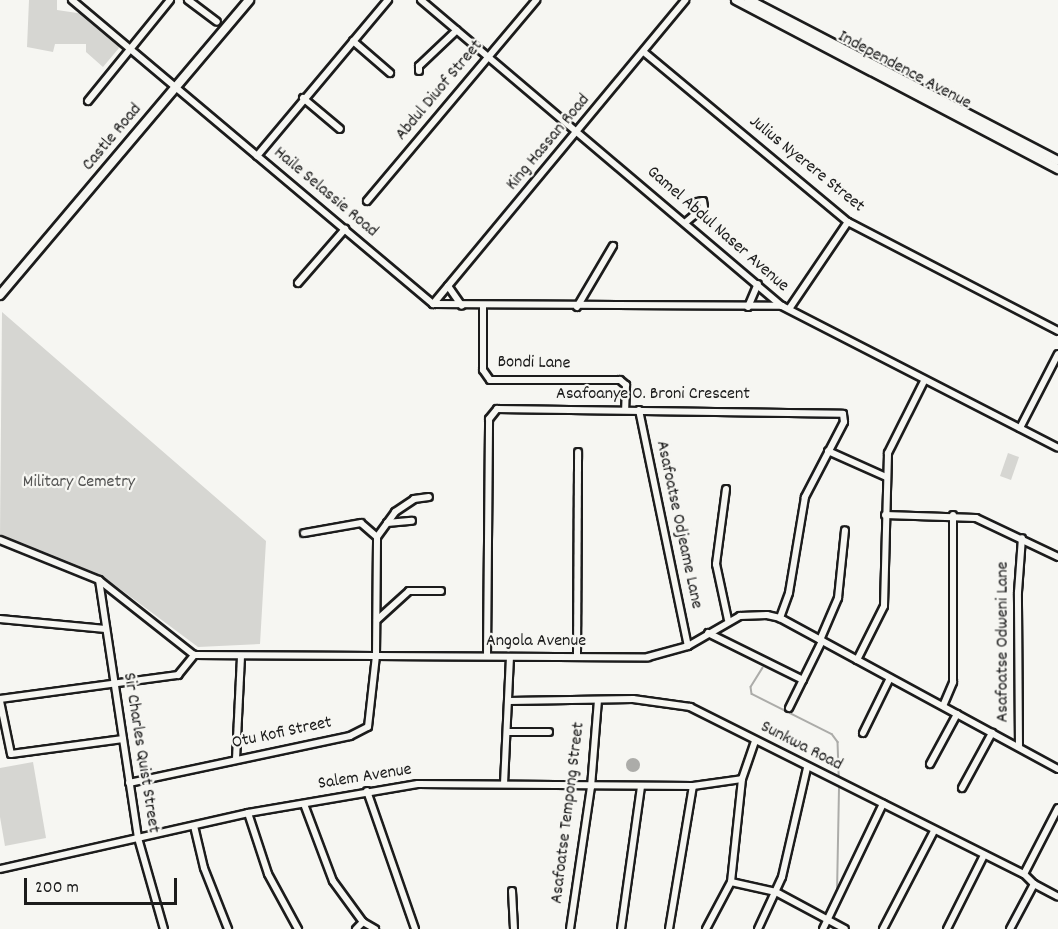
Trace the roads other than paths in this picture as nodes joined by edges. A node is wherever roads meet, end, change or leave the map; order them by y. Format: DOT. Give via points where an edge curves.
graph roads {
  1 [pos="72,0"];
  2 [pos="170,0"];
  3 [pos="188,0"];
  4 [pos="249,0"];
  5 [pos="388,0"];
  6 [pos="421,0"];
  7 [pos="536,0"];
  8 [pos="685,0"];
  9 [pos="736,0"];
  10 [pos="749,0"];
  11 [pos="217,22"];
  12 [pos="458,30"];
  13 [pos="353,40"];
  14 [pos="130,48"];
  15 [pos="645,53"];
  16 [pos="490,55"];
  17 [pos="419,71"];
  18 [pos="390,73"];
  19 [pos="175,86"];
  20 [pos="303,98"];
  21 [pos="88,101"];
  22 [pos="340,129"];
  23 [pos="579,132"];
  24 [pos="257,156"];
  25 [pos="1058,161"];
  26 [pos="1058,169"];
  27 [pos="368,201"];
  28 [pos="699,208"];
  29 [pos="686,222"];
  30 [pos="848,222"];
  31 [pos="345,230"];
  32 [pos="613,246"];
  33 [pos="298,283"];
  34 [pos="758,284"];
  35 [pos="448,286"];
  36 [pos="0,295"];
  37 [pos="433,304"];
  38 [pos="462,306"];
  39 [pos="483,306"];
  40 [pos="577,307"];
  41 [pos="748,307"];
  42 [pos="786,308"];
  43 [pos="1058,331"];
  44 [pos="1058,354"];
  45 [pos="924,381"];
  46 [pos="625,410"];
  47 [pos="639,410"];
  48 [pos="1020,428"];
  49 [pos="1058,448"];
  50 [pos="828,451"];
  51 [pos="578,452"];
  52 [pos="886,477"];
  53 [pos="726,489"];
  54 [pos="429,497"];
  55 [pos="885,515"];
  56 [pos="952,515"];
  57 [pos="412,521"];
  58 [pos="387,523"];
  59 [pos="845,530"];
  60 [pos="304,533"];
  61 [pos="377,537"];
  62 [pos="1022,538"];
  63 [pos="0,540"];
  64 [pos="1058,557"];
  65 [pos="99,580"];
  66 [pos="441,591"];
  67 [pos="780,618"];
  68 [pos="0,619"];
  69 [pos="377,620"];
  70 [pos="728,620"];
  71 [pos="106,629"];
  72 [pos="708,633"];
  73 [pos="821,640"];
  74 [pos="688,646"];
  75 [pos="194,655"];
  76 [pos="241,656"];
  77 [pos="376,656"];
  78 [pos="487,656"];
  79 [pos="510,657"];
  80 [pos="577,657"];
  81 [pos="857,660"];
  82 [pos="890,678"];
  83 [pos="803,680"];
  84 [pos="114,683"];
  85 [pos="0,700"];
  86 [pos="598,700"];
  87 [pos="509,701"];
  88 [pos="943,706"];
  89 [pos="789,708"];
  90 [pos="957,714"];
  91 [pos="507,732"];
  92 [pos="549,732"];
  93 [pos="863,733"];
  94 [pos="992,733"];
  95 [pos="123,739"];
  96 [pos="755,741"];
  97 [pos="1018,747"];
  98 [pos="236,759"];
  99 [pos="930,764"];
  100 [pos="807,768"];
  101 [pos="1058,769"];
  102 [pos="742,779"];
  103 [pos="129,783"];
  104 [pos="504,784"];
  105 [pos="641,786"];
  106 [pos="693,786"];
  107 [pos="591,787"];
  108 [pos="962,788"];
  109 [pos="367,791"];
  110 [pos="304,804"];
  111 [pos="883,804"];
  112 [pos="1058,808"];
  113 [pos="248,813"];
  114 [pos="194,826"];
  115 [pos="934,831"];
  116 [pos="138,838"];
  117 [pos="984,855"];
  118 [pos="0,869"];
  119 [pos="1024,874"];
  120 [pos="731,882"];
  121 [pos="1034,884"];
  122 [pos="512,891"];
  123 [pos="776,892"];
  124 [pos="1058,897"];
  125 [pos="827,920"];
  126 [pos="363,922"];
  127 [pos="163,928"];
  128 [pos="228,929"];
  129 [pos="298,929"];
  130 [pos="356,929"];
  131 [pos="375,929"];
  132 [pos="415,929"];
  133 [pos="514,929"];
  134 [pos="570,929"];
  135 [pos="621,929"];
  136 [pos="669,929"];
  137 [pos="706,929"];
  138 [pos="758,929"];
  139 [pos="823,929"];
  140 [pos="845,929"];
  141 [pos="883,929"];
  142 [pos="947,929"];
  143 [pos="1010,929"];
  1 -- 14 [label="street, Haile Selassie Road"];
  2 -- 14 [label="street"];
  3 -- 11 [label="street"];
  4 -- 19 [label="main road, Castle Road"];
  5 -- 13 [label="street"];
  6 -- 12 [label="street, Gamel Abdul Naser Avenue"];
  7 -- 16 [label="street, Abdul Diuof Street"];
  8 -- 15 [label="street, King Hassan Road"];
  9 -- 26 [label="main road, Independence Avenue"];
  10 -- 25 [label="main road, Independence Avenue"];
  12 -- 16 [label="street, Gamel Abdul Naser Avenue"];
  12 -- 17 [label="street" via="419,66"];
  13 -- 18 [label="street"];
  13 -- 20 [label="street"];
  14 -- 19 [label="street, Haile Selassie Road"];
  14 -- 21 [label="street"];
  15 -- 23 [label="street, King Hassan Road"];
  15 -- 30 [label="street, Julius Nyerere Street"];
  16 -- 23 [label="street, Gamel Abdul Naser Avenue"];
  16 -- 27 [label="street, Abdul Diuof Street"];
  19 -- 24 [label="street, Haile Selassie Road"];
  19 -- 36 [label="main road, Castle Road"];
  20 -- 22 [label="street"];
  20 -- 24 [label="street"];
  23 -- 29 [label="street, Gamel Abdul Naser Avenue"];
  23 -- 35 [label="street, King Hassan Road"];
  24 -- 31 [label="street, Haile Selassie Road"];
  28 -- 29 [label="street"];
  29 -- 34 [label="street, Gamel Abdul Naser Avenue"];
  30 -- 42 [label="street"];
  30 -- 43 [label="street, Julius Nyerere Street"];
  31 -- 33 [label="street"];
  31 -- 37 [label="street, Haile Selassie Road"];
  32 -- 40 [label="street"];
  34 -- 41 [label="street"];
  34 -- 42 [label="street, Gamel Abdul Naser Avenue"];
  35 -- 37 [label="street, King Hassan Road"];
  35 -- 38 [label="street"];
  37 -- 38 [label="street"];
  38 -- 39 [label="street"];
  39 -- 40 [label="street"];
  39 -- 46 [label="street, Bondi Lane" via="483,370 490,380 621,380 626,385"];
  40 -- 41 [label="street"];
  41 -- 42 [label="street"];
  42 -- 45 [label="street, Gamel Abdul Naser Avenue"];
  44 -- 48 [label="street"];
  45 -- 48 [label="street, Gamel Abdul Naser Avenue"];
  45 -- 52 [label="street" via="890,448"];
  46 -- 47 [label="street, Asafoanye O. Broni Crescent"];
  46 -- 78 [label="street, Asafoanye O. Broni Crescent" via="497,409 490,414"];
  47 -- 50 [label="street, Asafoanye O. Broni Crescent" via="836,411 843,414 844,422"];
  47 -- 74 [label="street, Asafoatse Odjeame Lane"];
  48 -- 49 [label="street, Gamel Abdul Naser Avenue"];
  50 -- 52 [label="street"];
  50 -- 67 [label="street, Asafoanye O. Broni Crescent" via="803,503 789,593"];
  51 -- 80 [label="street"];
  52 -- 55 [label="street"];
  53 -- 70 [label="street" via="716,564"];
  54 -- 58 [label="street" via="406,504"];
  55 -- 56 [label="street"];
  55 -- 81 [label="street" via="884,606"];
  56 -- 62 [label="street" via="986,521"];
  56 -- 88 [label="street" via="953,682"];
  57 -- 58 [label="street"];
  58 -- 61 [label="street"];
  59 -- 73 [label="street" via="838,598"];
  60 -- 61 [label="street" via="362,523"];
  61 -- 69 [label="street, Otu Kofi Street"];
  62 -- 64 [label="street"];
  62 -- 97 [label="street, Asafoatse Odweni Lane" via="1018,564"];
  63 -- 65 [label="street"];
  65 -- 71 [label="street, Sir Charles Quist Street"];
  65 -- 75 [label="street"];
  66 -- 69 [label="street" via="409,591"];
  67 -- 70 [label="street, Angola Avenue" via="751,614"];
  67 -- 73 [label="street, Angola Avenue"];
  68 -- 71 [label="street"];
  69 -- 77 [label="street, Otu Kofi Street"];
  70 -- 72 [label="street, Angola Avenue"];
  71 -- 84 [label="street, Sir Charles Quist Street"];
  72 -- 74 [label="street, Angola Avenue"];
  72 -- 83 [label="street"];
  73 -- 81 [label="street, Angola Avenue"];
  73 -- 83 [label="street"];
  74 -- 80 [label="street, Angola Avenue" via="648,657"];
  75 -- 76 [label="street, Angola Avenue"];
  75 -- 84 [label="street" via="178,675"];
  76 -- 77 [label="street, Angola Avenue"];
  76 -- 98 [label="street"];
  77 -- 78 [label="street, Angola Avenue"];
  77 -- 98 [label="street, Otu Kofi Street" via="371,719 361,733"];
  78 -- 79 [label="street, Angola Avenue"];
  79 -- 80 [label="street, Angola Avenue"];
  79 -- 87 [label="street"];
  81 -- 82 [label="street, Angola Avenue"];
  82 -- 88 [label="street, Angola Avenue"];
  82 -- 93 [label="street"];
  83 -- 89 [label="street"];
  84 -- 85 [label="street"];
  84 -- 95 [label="street, Sir Charles Quist Street"];
  85 -- 95 [label="street" via="10,754"];
  86 -- 87 [label="street, Sunkwa Road"];
  86 -- 96 [label="street, Sunkwa Road" via="633,699 690,707"];
  86 -- 107 [label="street, Asafoatse Tempong Street"];
  87 -- 91 [label="street"];
  88 -- 90 [label="street, Angola Avenue"];
  90 -- 94 [label="street, Angola Avenue"];
  90 -- 99 [label="street"];
  91 -- 92 [label="street"];
  91 -- 104 [label="street"];
  94 -- 97 [label="street, Angola Avenue"];
  94 -- 108 [label="street"];
  95 -- 103 [label="street, Sir Charles Quist Street"];
  96 -- 100 [label="street, Sunkwa Road"];
  96 -- 102 [label="street"];
  97 -- 101 [label="street, Angola Avenue"];
  98 -- 103 [label="street, Otu Kofi Street"];
  100 -- 111 [label="street, Sunkwa Road"];
  100 -- 123 [label="street"];
  102 -- 106 [label="street, Salem Avenue"];
  102 -- 120 [label="street"];
  103 -- 116 [label="street, Sir Charles Quist Street"];
  104 -- 107 [label="street, Salem Avenue"];
  104 -- 109 [label="street, Salem Avenue" via="418,784"];
  105 -- 106 [label="street, Salem Avenue"];
  105 -- 107 [label="street, Salem Avenue"];
  105 -- 135 [label="street"];
  106 -- 136 [label="street"];
  107 -- 134 [label="street, Asafoatse Tempong Street"];
  109 -- 110 [label="street, Salem Avenue"];
  109 -- 132 [label="street"];
  110 -- 113 [label="street, Salem Avenue"];
  110 -- 126 [label="street" via="333,881"];
  111 -- 115 [label="street, Sunkwa Road"];
  111 -- 125 [label="street"];
  112 -- 119 [label="street"];
  113 -- 114 [label="street, Salem Avenue"];
  113 -- 129 [label="street" via="268,874"];
  114 -- 116 [label="street, Salem Avenue"];
  114 -- 128 [label="street" via="213,894"];
  115 -- 117 [label="street, Sunkwa Road"];
  115 -- 141 [label="street"];
  116 -- 118 [label="street, Salem Avenue"];
  116 -- 127 [label="street, Sir Charles Quist Street"];
  117 -- 119 [label="street, Sunkwa Road"];
  117 -- 142 [label="street"];
  119 -- 121 [label="street, Sunkwa Road"];
  120 -- 123 [label="street"];
  120 -- 137 [label="street"];
  121 -- 124 [label="street, Sunkwa Road"];
  121 -- 143 [label="street"];
  122 -- 133 [label="street"];
  123 -- 125 [label="street"];
  123 -- 138 [label="street"];
  125 -- 139 [label="street"];
  125 -- 140 [label="street"];
  126 -- 130 [label="street"];
  126 -- 131 [label="street"];
}
